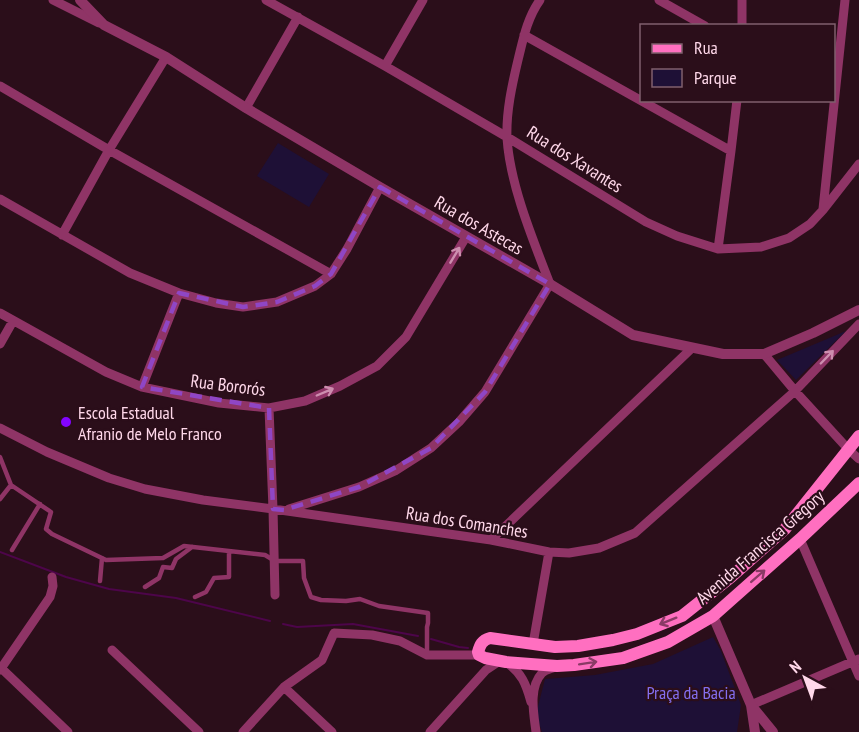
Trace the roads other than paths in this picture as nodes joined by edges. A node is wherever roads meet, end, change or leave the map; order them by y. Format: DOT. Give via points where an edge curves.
graph roads {
  1 [pos="53,0"];
  2 [pos="80,0"];
  3 [pos="266,0"];
  4 [pos="423,0"];
  5 [pos="540,0"];
  6 [pos="659,0"];
  7 [pos="742,0"];
  8 [pos="845,0"];
  9 [pos="298,17"];
  10 [pos="701,24"];
  11 [pos="742,24"];
  12 [pos="104,25"];
  13 [pos="524,34"];
  14 [pos="166,57"];
  15 [pos="836,57"];
  16 [pos="385,66"];
  17 [pos="0,86"];
  18 [pos="640,98"];
  19 [pos="737,102"];
  20 [pos="832,102"];
  21 [pos="650,103"];
  22 [pos="246,108"];
  23 [pos="507,136"];
  24 [pos="109,150"];
  25 [pos="731,151"];
  26 [pos="859,164"];
  27 [pos="380,188"];
  28 [pos="0,199"];
  29 [pos="823,210"];
  30 [pos="62,235"];
  31 [pos="466,237"];
  32 [pos="718,249"];
  33 [pos="331,274"];
  34 [pos="550,284"];
  35 [pos="178,293"];
  36 [pos="859,309"];
  37 [pos="0,313"];
  38 [pos="13,321"];
  39 [pos="859,324"];
  40 [pos="0,344"];
  41 [pos="692,348"];
  42 [pos="764,354"];
  43 [pos="142,387"];
  44 [pos="795,391"];
  45 [pos="269,408"];
  46 [pos="0,428"];
  47 [pos="859,436"];
  48 [pos="849,450"];
  49 [pos="0,457"];
  50 [pos="859,459"];
  51 [pos="859,483"];
  52 [pos="11,485"];
  53 [pos="0,499"];
  54 [pos="40,504"];
  55 [pos="273,509"];
  56 [pos="284,510"];
  57 [pos="800,539"];
  58 [pos="490,540"];
  59 [pos="192,548"];
  60 [pos="12,550"];
  61 [pos="229,551"];
  62 [pos="549,552"];
  63 [pos="102,558"];
  64 [pos="275,561"];
  65 [pos="52,577"];
  66 [pos="100,581"];
  67 [pos="145,587"];
  68 [pos="274,595"];
  69 [pos="195,597"];
  70 [pos="713,616"];
  71 [pos="533,644"];
  72 [pos="112,650"];
  73 [pos="427,655"];
  74 [pos="482,656"];
  75 [pos="856,660"];
  76 [pos="504,661"];
  77 [pos="557,666"];
  78 [pos="1,668"];
  79 [pos="859,676"];
  80 [pos="480,677"];
  81 [pos="284,687"];
  82 [pos="751,705"];
  83 [pos="534,710"];
  84 [pos="68,732"];
  85 [pos="199,732"];
  86 [pos="243,732"];
  87 [pos="332,732"];
  88 [pos="430,732"];
  89 [pos="536,732"];
  90 [pos="755,732"];
  91 [pos="773,732"];
  1 -- 12 [label="street"];
  2 -- 12 [label="street, Rua dos Astecas"];
  3 -- 9 [label="street, Rua dos Xavantes"];
  4 -- 16 [label="street"];
  5 -- 13 [label="street"];
  6 -- 10 [label="street"];
  7 -- 11 [label="street"];
  8 -- 15 [label="street"];
  9 -- 16 [label="street, Rua dos Xavantes"];
  9 -- 22 [label="street"];
  12 -- 14 [label="street, Rua dos Astecas"];
  13 -- 18 [label="street"];
  13 -- 23 [label="street" via="513,81"];
  14 -- 22 [label="street, Rua dos Astecas"];
  14 -- 24 [label="street"];
  16 -- 23 [label="street, Rua dos Xavantes"];
  17 -- 24 [label="street"];
  19 -- 25 [label="street"];
  20 -- 29 [label="street"];
  21 -- 25 [label="street"];
  22 -- 27 [label="street, Rua dos Astecas"];
  23 -- 32 [label="street, Rua dos Xavantes" via="646,222"];
  23 -- 34 [label="street" via="511,169"];
  24 -- 30 [label="street"];
  24 -- 33 [label="street"];
  25 -- 32 [label="street"];
  26 -- 29 [label="street, Rua dos Xavantes"];
  27 -- 31 [label="street, Rua dos Astecas"];
  27 -- 33 [label="street"];
  28 -- 30 [label="street"];
  29 -- 32 [label="street, Rua dos Xavantes" via="789,238 761,247"];
  30 -- 35 [label="street" via="130,273"];
  31 -- 34 [label="street, Rua dos Astecas"];
  45 -- 31 [label="street, Rua Bororós, one-way" via="305,400 377,366 406,337"];
  33 -- 35 [label="street" via="315,286 277,302 243,307"];
  34 -- 41 [label="street, Rua dos Astecas" via="633,335"];
  34 -- 56 [label="street" via="485,392 431,448 395,471 359,487"];
  35 -- 43 [label="street"];
  36 -- 42 [label="street, Rua dos Astecas"];
  37 -- 38 [label="street, Rua Bororós"];
  38 -- 40 [label="street"];
  38 -- 43 [label="street, Rua Bororós" via="106,372"];
  44 -- 39 [label="street, Rua dos Comanches, one-way"];
  41 -- 42 [label="street, Rua dos Astecas" via="723,354"];
  41 -- 58 [label="street"];
  42 -- 44 [label="street"];
  43 -- 45 [label="street, Rua Bororós" via="219,403"];
  44 -- 48 [label="street"];
  44 -- 62 [label="street, Rua dos Comanches" via="635,533 599,548"];
  45 -- 55 [label="street"];
  46 -- 55 [label="street, Rua dos Comanches" via="109,478 145,489"];
  47 -- 48 [label="main road, Avenida Francisca Gregory"];
  48 -- 50 [label="street"];
  48 -- 71 [label="main road, Avenida Francisca Gregory, one-way" via="786,530 682,616 613,640 578,646"];
  49 -- 52 [label="lane"];
  51 -- 57 [label="main road, Avenida Francisca Gregory"];
  52 -- 53 [label="lane"];
  52 -- 54 [label="lane"];
  54 -- 60 [label="lane"];
  54 -- 63 [label="lane" via="51,512 46,529"];
  55 -- 56 [label="street, Rua dos Comanches"];
  55 -- 64 [label="street"];
  56 -- 58 [label="street, Rua dos Comanches"];
  70 -- 57 [label="main road, Avenida Francisca Gregory, one-way"];
  57 -- 75 [label="street"];
  58 -- 62 [label="street, Rua dos Comanches"];
  59 -- 61 [label="lane"];
  59 -- 63 [label="lane" via="184,546 163,558"];
  59 -- 67 [label="lane" via="176,559 172,568 163,567 159,578"];
  61 -- 64 [label="lane" via="265,555"];
  61 -- 69 [label="lane" via="229,577 214,578 206,592"];
  62 -- 71 [label="street"];
  63 -- 66 [label="lane"];
  64 -- 68 [label="street"];
  64 -- 73 [label="lane" via="303,561 311,597 360,599 379,606 428,613"];
  65 -- 78 [label="street" via="50,597"];
  77 -- 70 [label="main road, Avenida Francisca Gregory, one-way" via="623,658 668,642"];
  70 -- 82 [label="street"];
  71 -- 74 [label="main road, Avenida Francisca Gregory" via="490,638 481,644 478,652"];
  72 -- 85 [label="street"];
  73 -- 74 [label="street"];
  73 -- 81 [label="street" via="400,641 334,633 322,660"];
  74 -- 76 [label="main road, Avenida Francisca Gregory"];
  74 -- 80 [label="street"];
  75 -- 79 [label="street"];
  75 -- 82 [label="street"];
  76 -- 77 [label="main road, Avenida Francisca Gregory"];
  76 -- 80 [label="street"];
  76 -- 83 [label="street" via="520,673"];
  77 -- 83 [label="street" via="543,671 538,679"];
  78 -- 84 [label="street"];
  80 -- 88 [label="street"];
  81 -- 86 [label="street"];
  81 -- 87 [label="street"];
  82 -- 90 [label="street"];
  82 -- 91 [label="street"];
  83 -- 89 [label="street"];
}
